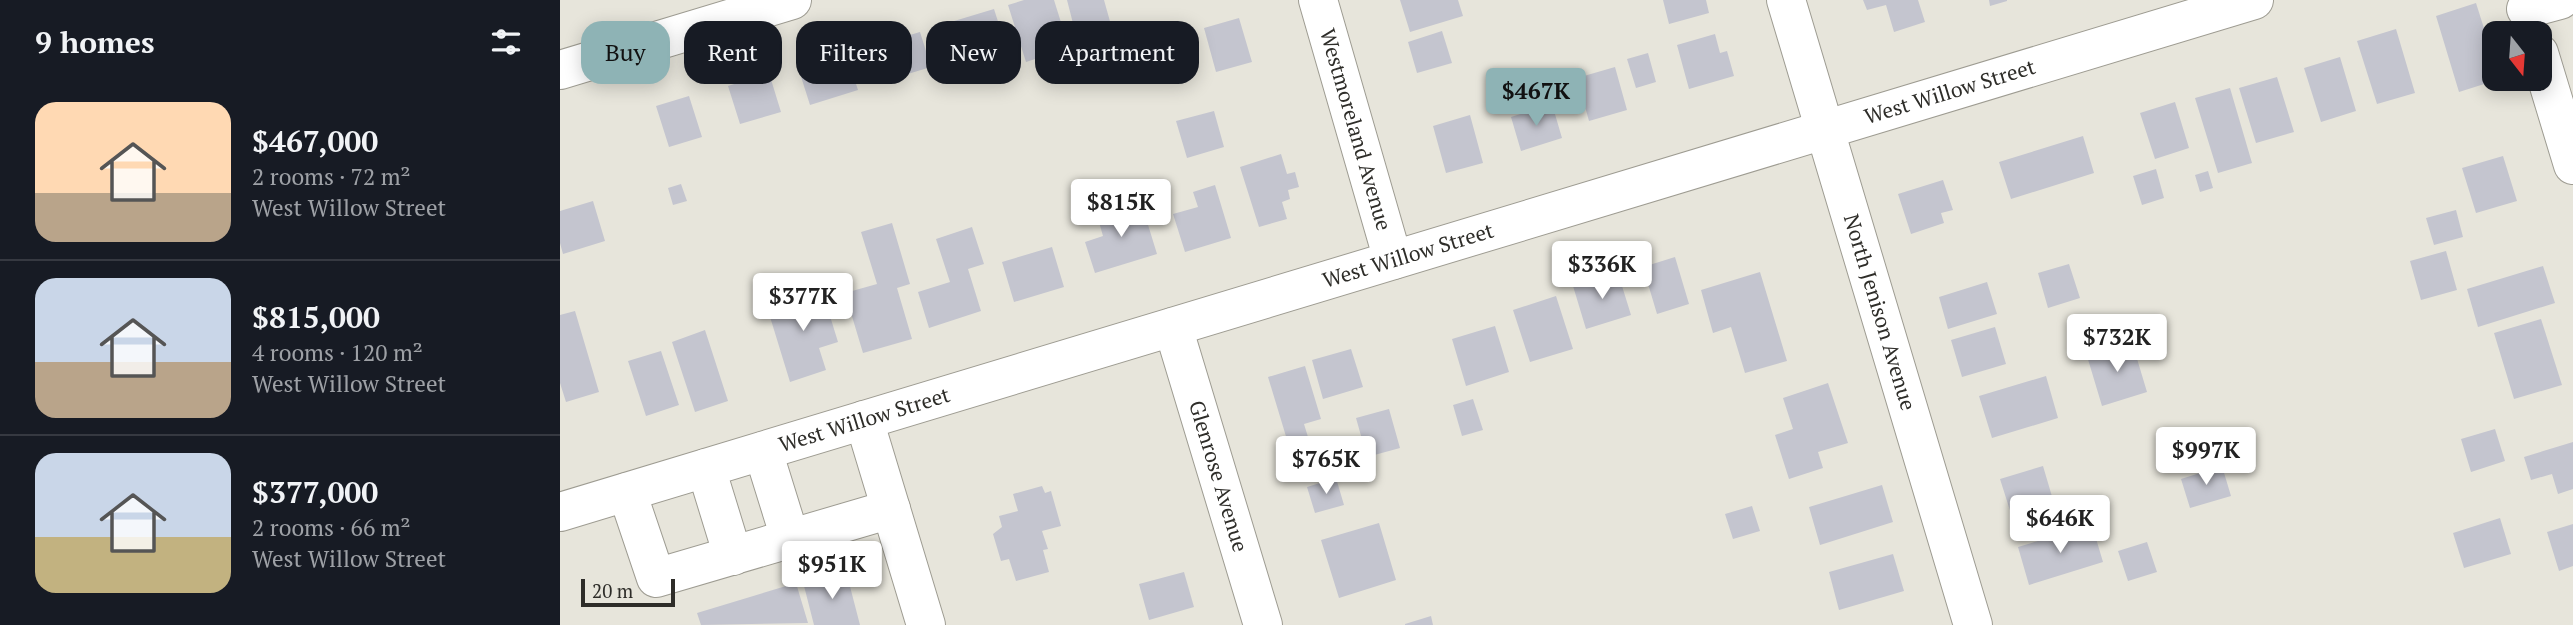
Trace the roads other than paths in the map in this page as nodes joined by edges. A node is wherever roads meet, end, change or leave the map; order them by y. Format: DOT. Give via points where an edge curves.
graph roads {
  1 [pos="792,0"];
  2 [pos="1318,0"];
  3 [pos="1786,0"];
  4 [pos="2254,0"];
  5 [pos="2193,9"];
  6 [pos="560,69"];
  7 [pos="2554,72"];
  8 [pos="1824,130"];
  9 [pos="2573,165"];
  10 [pos="1393,260"];
  11 [pos="1172,327"];
  12 [pos="864,420"];
  13 [pos="764,451"];
  14 [pos="706,468"];
  15 [pos="627,492"];
  16 [pos="891,509"];
  17 [pos="560,512"];
  18 [pos="790,538"];
  19 [pos="733,556"];
  20 [pos="926,625"];
  21 [pos="1264,625"];
  22 [pos="1973,625"];
  1 -- 6 [label="street"];
  2 -- 10 [label="street, Westmoreland Avenue"];
  3 -- 8 [label="street, North Jenison Avenue"];
  4 -- 5 [label="street, West Willow Street"];
  5 -- 8 [label="street, West Willow Street"];
  7 -- 9 [label="street"];
  8 -- 10 [label="street, West Willow Street"];
  8 -- 22 [label="street, North Jenison Avenue"];
  10 -- 11 [label="street, West Willow Street"];
  11 -- 12 [label="street, West Willow Street"];
  11 -- 21 [label="street, Glenrose Avenue"];
  12 -- 13 [label="street, West Willow Street"];
  12 -- 16 [label="street"];
  13 -- 14 [label="street, West Willow Street"];
  13 -- 18 [label="street"];
  14 -- 15 [label="street, West Willow Street"];
  14 -- 19 [label="street"];
  15 -- 17 [label="street, West Willow Street"];
  15 -- 19 [label="street" via="656,578"];
  16 -- 18 [label="street"];
  16 -- 20 [label="street"];
  18 -- 19 [label="street"];
}
